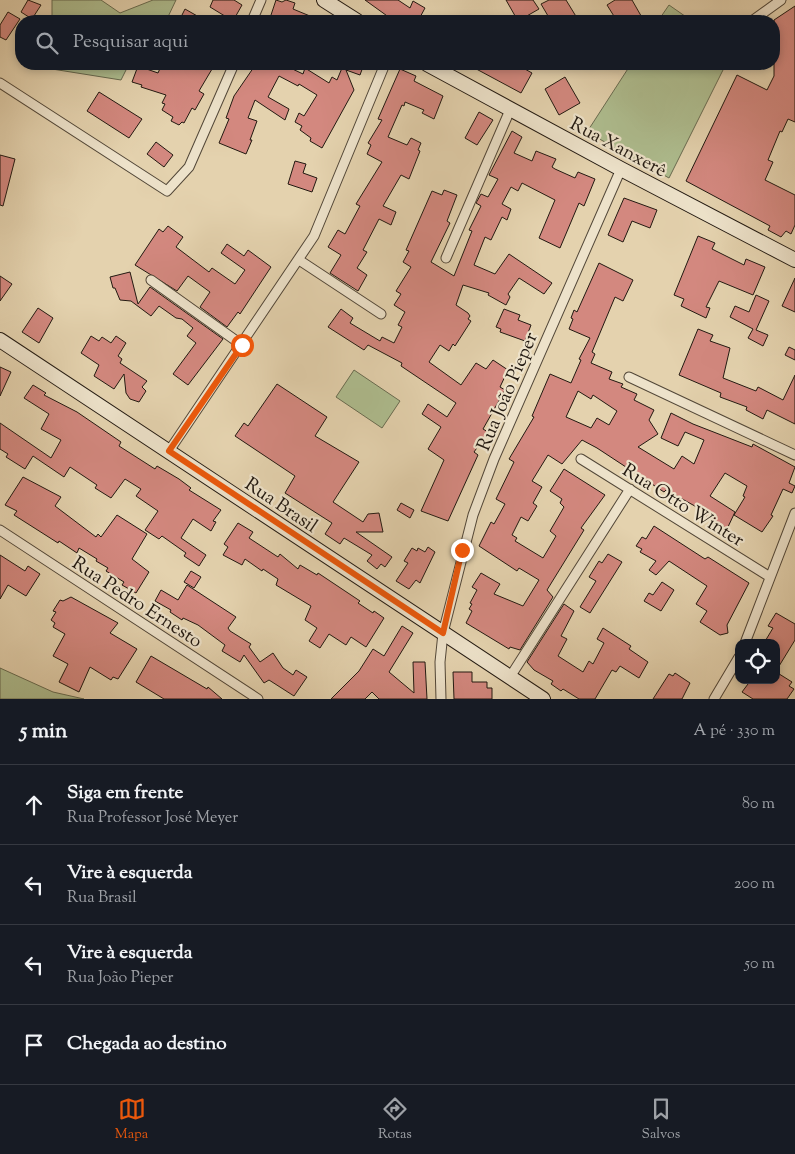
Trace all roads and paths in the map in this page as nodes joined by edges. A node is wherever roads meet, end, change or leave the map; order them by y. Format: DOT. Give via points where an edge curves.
graph roads {
  1 [pos="261,0"];
  2 [pos="324,0"];
  3 [pos="781,0"];
  4 [pos="255,15"];
  5 [pos="347,15"];
  6 [pos="760,15"];
  7 [pos="231,70"];
  8 [pos="383,70"];
  9 [pos="438,70"];
  10 [pos="0,83"];
  11 [pos="510,110"];
  12 [pos="621,169"];
  13 [pos="446,258"];
  14 [pos="299,260"];
  15 [pos="795,260"];
  16 [pos="151,280"];
  17 [pos="381,314"];
  18 [pos="0,340"];
  19 [pos="242,345"];
  20 [pos="628,377"];
  21 [pos="169,451"];
  22 [pos="795,455"];
  23 [pos="581,459"];
  24 [pos="630,489"];
  25 [pos="795,513"];
  26 [pos="0,530"];
  27 [pos="770,577"];
  28 [pos="443,633"];
  29 [pos="747,639"];
  30 [pos="735,664"];
  31 [pos="510,677"];
  32 [pos="716,698"];
  33 [pos="258,699"];
  34 [pos="441,699"];
  35 [pos="543,699"];
  1 -- 4 [label="street"];
  2 -- 5 [label="street"];
  3 -- 6 [label="street"];
  7 -- 10 [label="street" via="189,167 167,192"];
  8 -- 14 [label="street" via="322,219"];
  9 -- 11 [label="street, Rua Xanxerê"];
  11 -- 12 [label="street, Rua Xanxerê"];
  11 -- 13 [label="street"];
  12 -- 15 [label="street, Rua Xanxerê"];
  12 -- 28 [label="street, Rua João Pieper" via="483,489 462,550"];
  14 -- 17 [label="street"];
  14 -- 19 [label="street"];
  16 -- 19 [label="street"];
  18 -- 21 [label="street, Rua Brasil"];
  19 -- 21 [label="street"];
  20 -- 22 [label="street"];
  21 -- 28 [label="street, Rua Brasil"];
  23 -- 24 [label="street, Rua Otto Winter"];
  24 -- 27 [label="street, Rua Otto Winter"];
  24 -- 31 [label="street"];
  25 -- 27 [label="street"];
  26 -- 33 [label="street, Rua Pedro Ernesto"];
  27 -- 29 [label="street"];
  28 -- 31 [label="street, Rua Brasil"];
  28 -- 34 [label="street, Rua João Pieper"];
  30 -- 32 [label="street"];
  31 -- 35 [label="street, Rua Brasil"];
}
